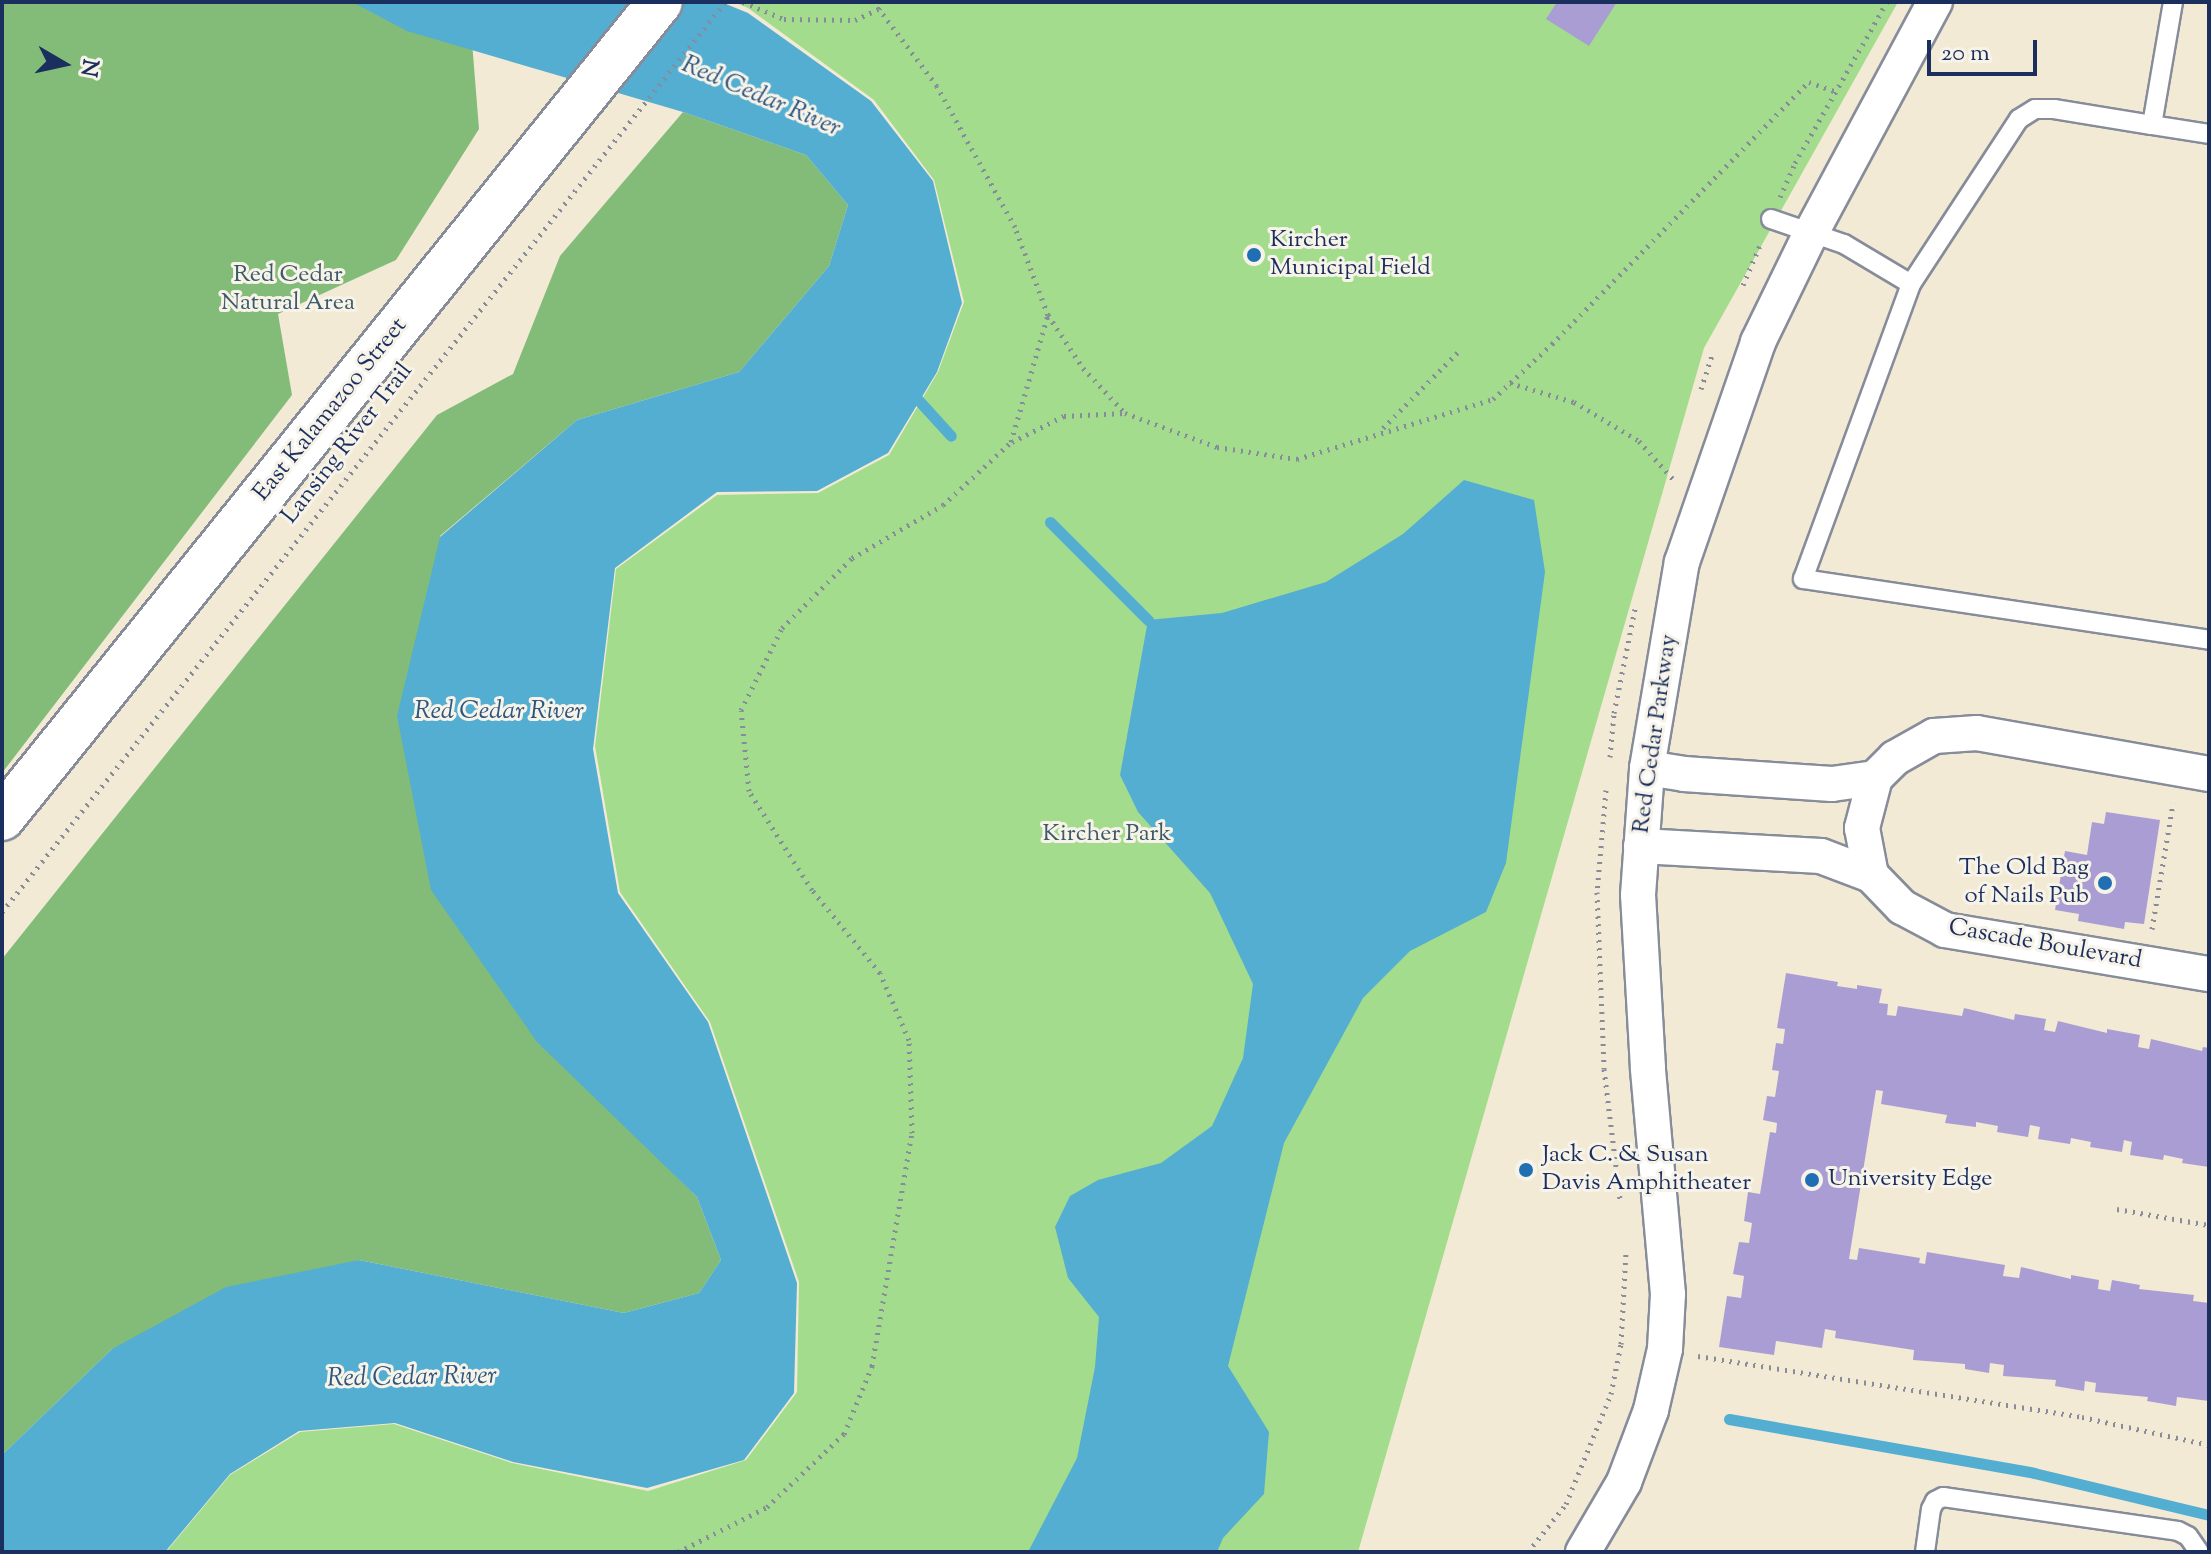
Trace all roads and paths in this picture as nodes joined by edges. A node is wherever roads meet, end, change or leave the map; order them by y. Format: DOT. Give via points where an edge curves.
graph roads {
  1 [pos="660,2"];
  2 [pos="725,2"];
  3 [pos="743,2"];
  4 [pos="883,2"];
  5 [pos="1935,2"];
  6 [pos="2173,2"];
  7 [pos="879,9"];
  8 [pos="1836,92"];
  9 [pos="2152,125"];
  10 [pos="2209,134"];
  11 [pos="1771,219"];
  12 [pos="1811,233"];
  13 [pos="1911,284"];
  14 [pos="1048,315"];
  15 [pos="1461,349"];
  16 [pos="1510,383"];
  17 [pos="1125,413"];
  18 [pos="1381,430"];
  19 [pos="1011,442"];
  20 [pos="1674,480"];
  21 [pos="2209,640"];
  22 [pos="1647,768"];
  23 [pos="2209,774"];
  24 [pos="1875,778"];
  25 [pos="2175,789"];
  26 [pos="2173,803"];
  27 [pos="2185,805"];
  28 [pos="2,818"];
  29 [pos="1641,846"];
  30 [pos="1871,875"];
  31 [pos="2,912"];
  32 [pos="2152,929"];
  33 [pos="2166,931"];
  34 [pos="2150,944"];
  35 [pos="2209,974"];
  36 [pos="2117,1209"];
  37 [pos="2209,1225"];
  38 [pos="1621,1344"];
  39 [pos="1665,1349"];
  40 [pos="2209,1445"];
  41 [pos="678,1552"];
  42 [pos="1583,1552"];
  43 [pos="1925,1552"];
  44 [pos="2199,1552"];
  1 -- 28 [label="street, East Kalamazoo Street"];
  2 -- 31 [label="path, Lansing River Trail"];
  3 -- 7 [label="path" via="784,19 855,20"];
  4 -- 7 [label="path"];
  5 -- 12 [label="street, Red Cedar Parkway"];
  6 -- 9 [label="lane"];
  7 -- 14 [label="path" via="937,86 1008,214"];
  8 -- 16 [label="path" via="1809,82"];
  9 -- 10 [label="lane"];
  9 -- 13 [label="lane" via="2054,109 2035,109 2019,119"];
  11 -- 12 [label="lane"];
  12 -- 13 [label="lane" via="1844,244"];
  12 -- 22 [label="street, Red Cedar Parkway" via="1758,342 1682,562"];
  13 -- 21 [label="lane" via="1803,579"];
  14 -- 17 [label="path" via="1083,368"];
  14 -- 19 [label="path"];
  15 -- 18 [label="path"];
  16 -- 18 [label="path" via="1493,399"];
  16 -- 20 [label="path" via="1574,402 1639,441"];
  17 -- 18 [label="path" via="1217,447 1297,459"];
  17 -- 19 [label="path" via="1064,416"];
  19 -- 41 [label="path" via="943,505 852,558 782,628 741,710 749,791 812,890 880,973 909,1040 912,1133 872,1366 844,1434 767,1507"];
  22 -- 24 [label="street" via="1832,784"];
  22 -- 29 [label="street, Red Cedar Parkway"];
  23 -- 24 [label="street" via="1977,733 1934,736 1895,758"];
  24 -- 30 [label="street" via="1862,828"];
  25 -- 26 [label="path"];
  26 -- 27 [label="path"];
  26 -- 32 [label="path"];
  29 -- 30 [label="street" via="1821,856"];
  29 -- 39 [label="street, Red Cedar Parkway" via="1638,895 1647,1052 1668,1294"];
  30 -- 35 [label="street, Cascade Boulevard" via="1902,907 1945,930"];
  32 -- 33 [label="path"];
  32 -- 34 [label="path"];
  36 -- 37 [label="path"];
  38 -- 39 [label="path"];
  39 -- 40 [label="path" via="2082,1417"];
  39 -- 42 [label="street, Red Cedar Parkway" via="1651,1410 1624,1482"];
  43 -- 44 [label="lane" via="1935,1501 1952,1497 2178,1531"];
}
